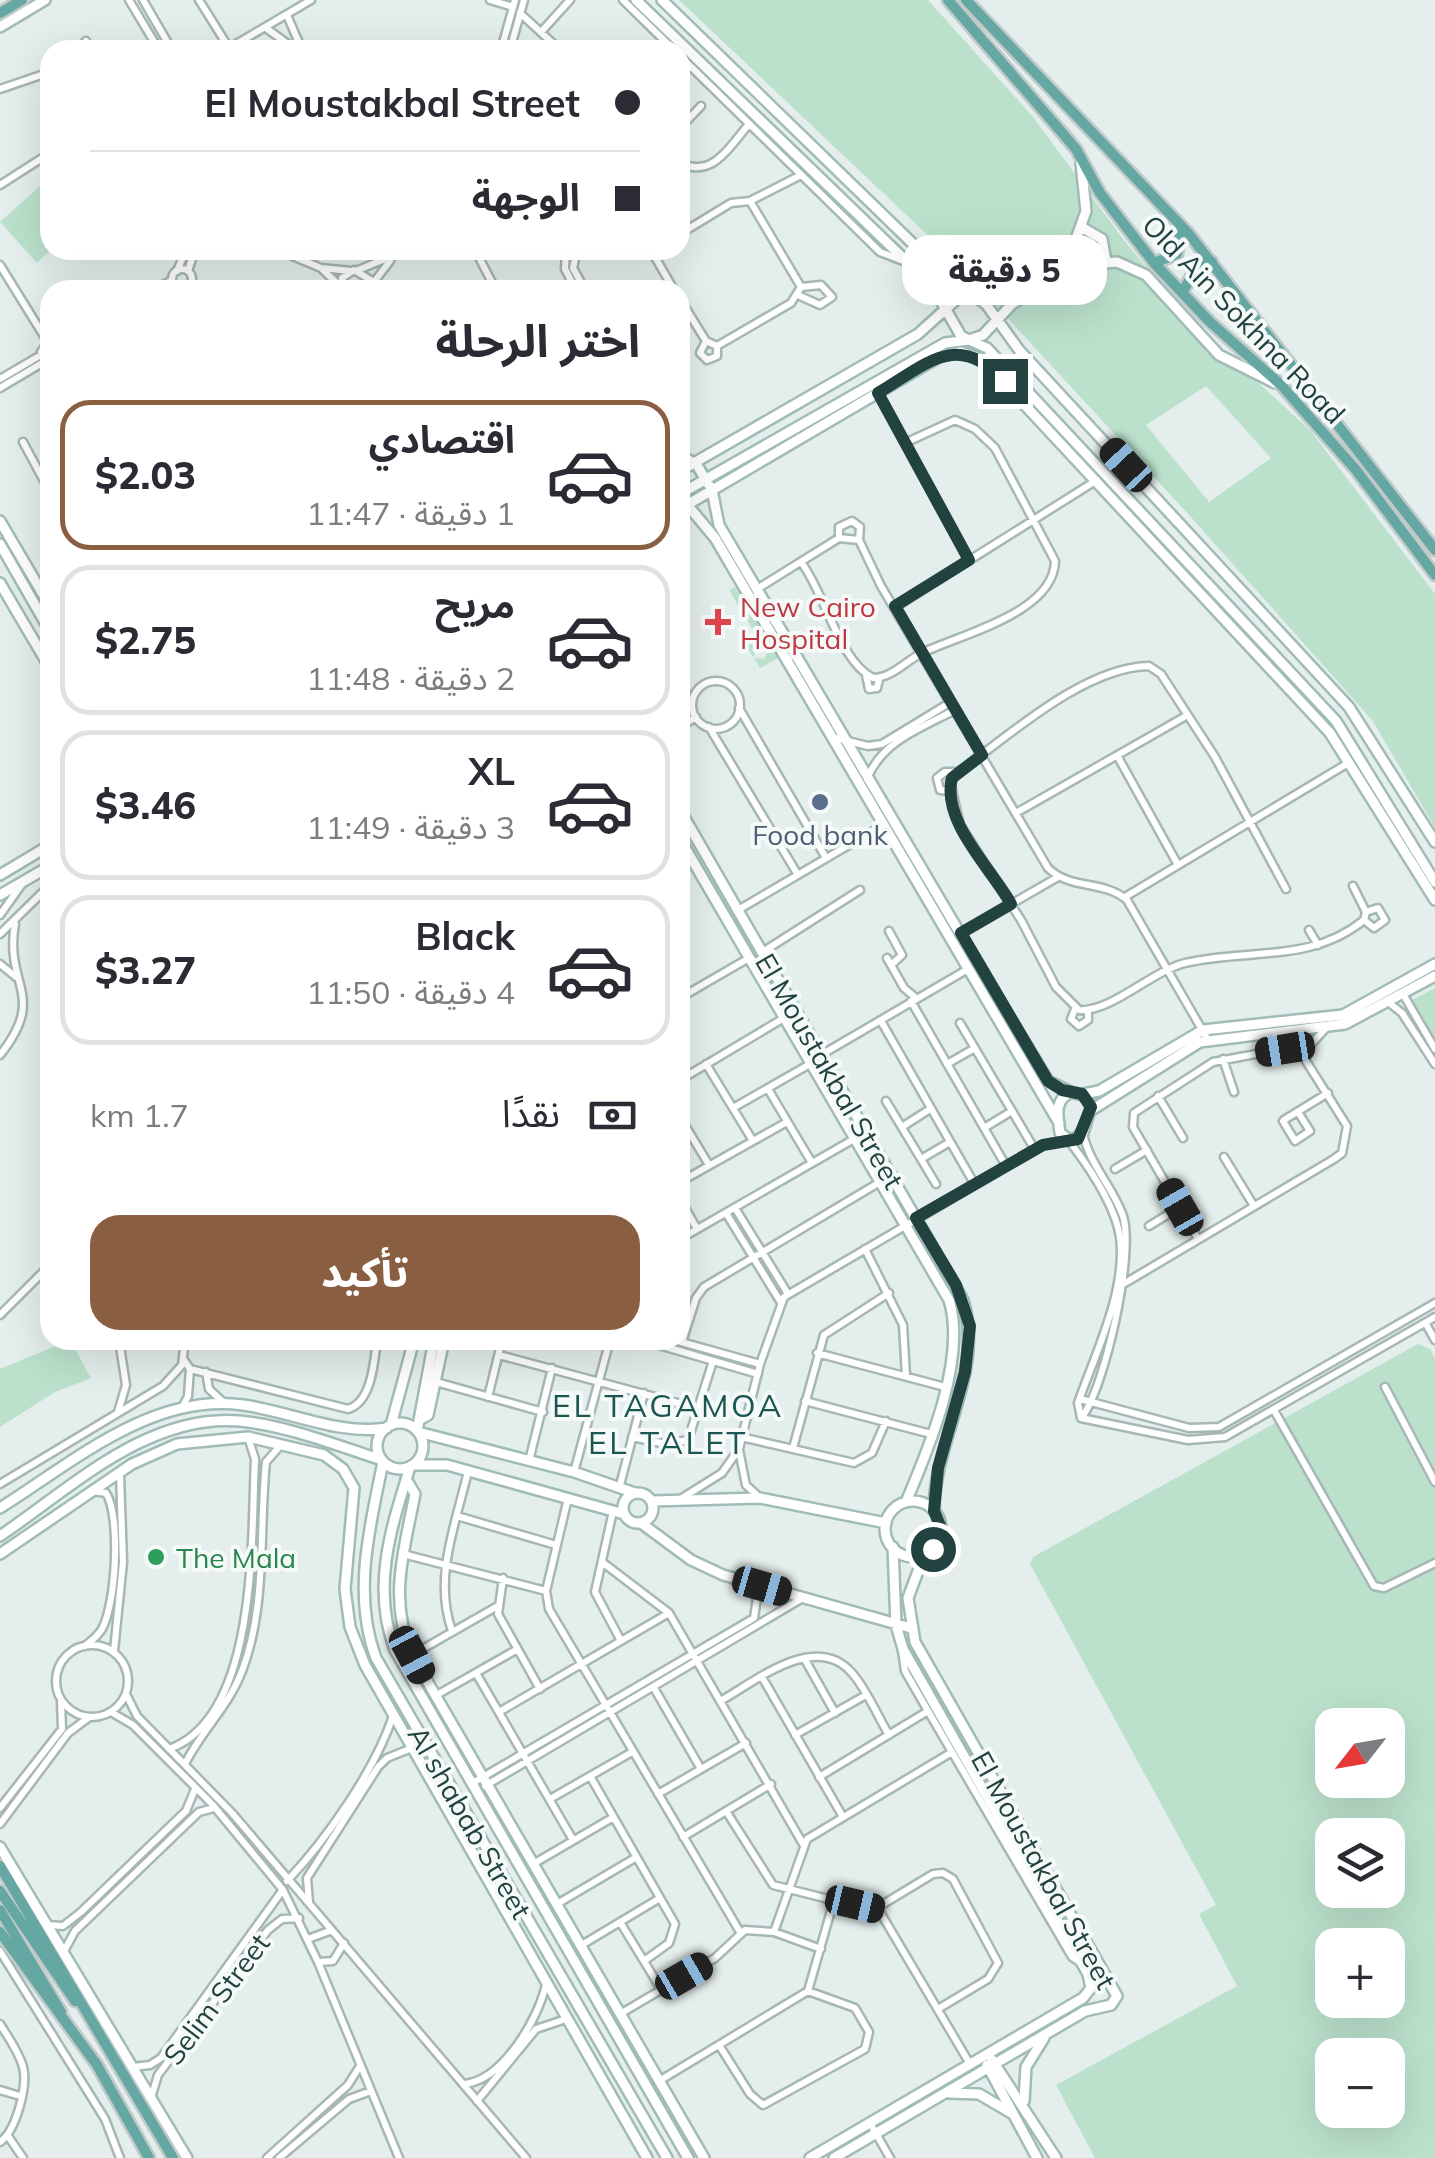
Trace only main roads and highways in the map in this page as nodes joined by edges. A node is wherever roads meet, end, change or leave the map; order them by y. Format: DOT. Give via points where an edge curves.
graph roads {
  1 [pos="22,0"];
  2 [pos="948,0"];
  3 [pos="966,0"];
  4 [pos="0,12"];
  5 [pos="1181,226"];
  6 [pos="1212,262"];
  7 [pos="1154,263"];
  8 [pos="1182,294"];
  9 [pos="1435,550"];
  10 [pos="1435,575"];
  11 [pos="0,1866"];
  12 [pos="0,1891"];
  13 [pos="0,1910"];
  14 [pos="0,1932"];
  15 [pos="90,2016"];
  16 [pos="65,2023"];
  17 [pos="149,2158"];
  18 [pos="173,2158"];
  1 -- 4 [label="main road"];
  2 -- 7 [label="main road, Old Ain Sokhna Road" via="1076,149 1100,193"];
  3 -- 5 [label="main road, Old Ain Sokhna Road"];
  5 -- 6 [label="main road, Old Ain Sokhna Road"];
  5 -- 7 [label="main road" via="1177,254"];
  6 -- 8 [label="main road" via="1195,270"];
  6 -- 9 [label="main road, Old Ain Sokhna Road"];
  7 -- 8 [label="main road, Old Ain Sokhna Road"];
  8 -- 10 [label="main road, Old Ain Sokhna Road" via="1282,386"];
  11 -- 15 [label="main road"];
  12 -- 15 [label="main road" via="60,1983"];
  13 -- 16 [label="main road"];
  14 -- 16 [label="main road"];
  15 -- 18 [label="main road"];
  16 -- 17 [label="main road"];
}
